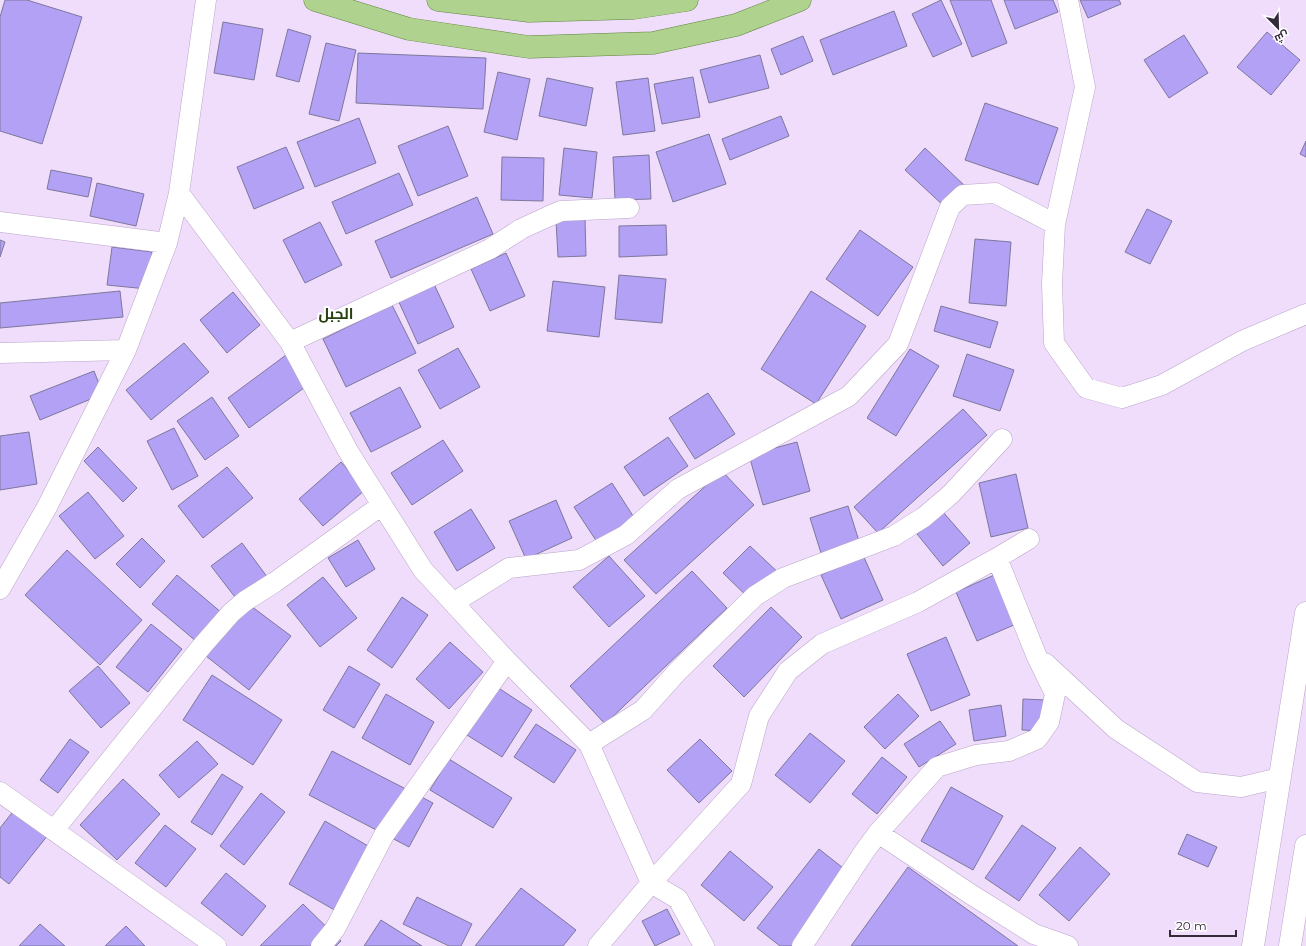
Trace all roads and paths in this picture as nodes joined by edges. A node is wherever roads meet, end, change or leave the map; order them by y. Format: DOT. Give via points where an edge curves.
graph roads {
  1 [pos="206,0"];
  2 [pos="315,0"];
  3 [pos="438,0"];
  4 [pos="687,0"];
  5 [pos="800,0"];
  6 [pos="1068,0"];
  7 [pos="179,193"];
  8 [pos="629,208"];
  9 [pos="0,222"];
  10 [pos="1055,224"];
  11 [pos="167,243"];
  12 [pos="1306,314"];
  13 [pos="290,342"];
  14 [pos="126,350"];
  15 [pos="0,353"];
  16 [pos="1002,438"];
  17 [pos="382,504"];
  18 [pos="1029,539"];
  19 [pos="997,558"];
  20 [pos="0,589"];
  21 [pos="453,603"];
  22 [pos="1306,613"];
  23 [pos="1037,657"];
  24 [pos="507,661"];
  25 [pos="589,744"];
  26 [pos="1280,778"];
  27 [pos="0,792"];
  28 [pos="54,830"];
  29 [pos="878,833"];
  30 [pos="1306,846"];
  31 [pos="651,883"];
  32 [pos="1031,940"];
  33 [pos="216,946"];
  34 [pos="321,946"];
  35 [pos="598,946"];
  36 [pos="704,946"];
  37 [pos="802,946"];
  38 [pos="1068,946"];
  39 [pos="1253,946"];
  40 [pos="1290,946"];
  1 -- 7 [label="street"];
  2 -- 5 [label="main road" via="409,29 529,47 653,44 736,25"];
  3 -- 4 [label="main road" via="529,11 634,8"];
  6 -- 10 [label="street" via="1086,87"];
  7 -- 11 [label="street"];
  7 -- 13 [label="street"];
  8 -- 13 [label="street" via="561,211 521,229 490,249"];
  9 -- 11 [label="street"];
  10 -- 12 [label="street" via="1052,284 1054,343 1086,388 1122,398 1162,385 1242,341"];
  10 -- 21 [label="street" via="995,193 963,195 950,207 898,344 849,396 678,489 626,535 579,560 508,568"];
  11 -- 14 [label="street"];
  13 -- 17 [label="street" via="348,451"];
  14 -- 15 [label="street"];
  14 -- 20 [label="street" via="47,506"];
  16 -- 25 [label="street" via="952,494 924,517 894,536 783,578 756,596 677,672 643,710"];
  17 -- 21 [label="street" via="423,570"];
  17 -- 28 [label="street" via="231,613"];
  18 -- 19 [label="street"];
  19 -- 23 [label="street"];
  19 -- 31 [label="street" via="918,602 822,644 788,671 759,716 742,784"];
  21 -- 24 [label="street"];
  22 -- 26 [label="main road"];
  23 -- 26 [label="street" via="1116,729 1197,782 1240,787"];
  23 -- 29 [label="street" via="1054,694 1049,722 1037,739 1009,751 976,755 937,766"];
  24 -- 25 [label="street"];
  24 -- 34 [label="street" via="384,835 336,928"];
  25 -- 31 [label="street"];
  26 -- 39 [label="main road"];
  27 -- 28 [label="street"];
  28 -- 33 [label="street"];
  29 -- 32 [label="street" via="972,895"];
  29 -- 37 [label="street"];
  30 -- 40 [label="main road"];
  31 -- 35 [label="street"];
  31 -- 36 [label="street" via="678,899"];
  32 -- 38 [label="street"];
}
